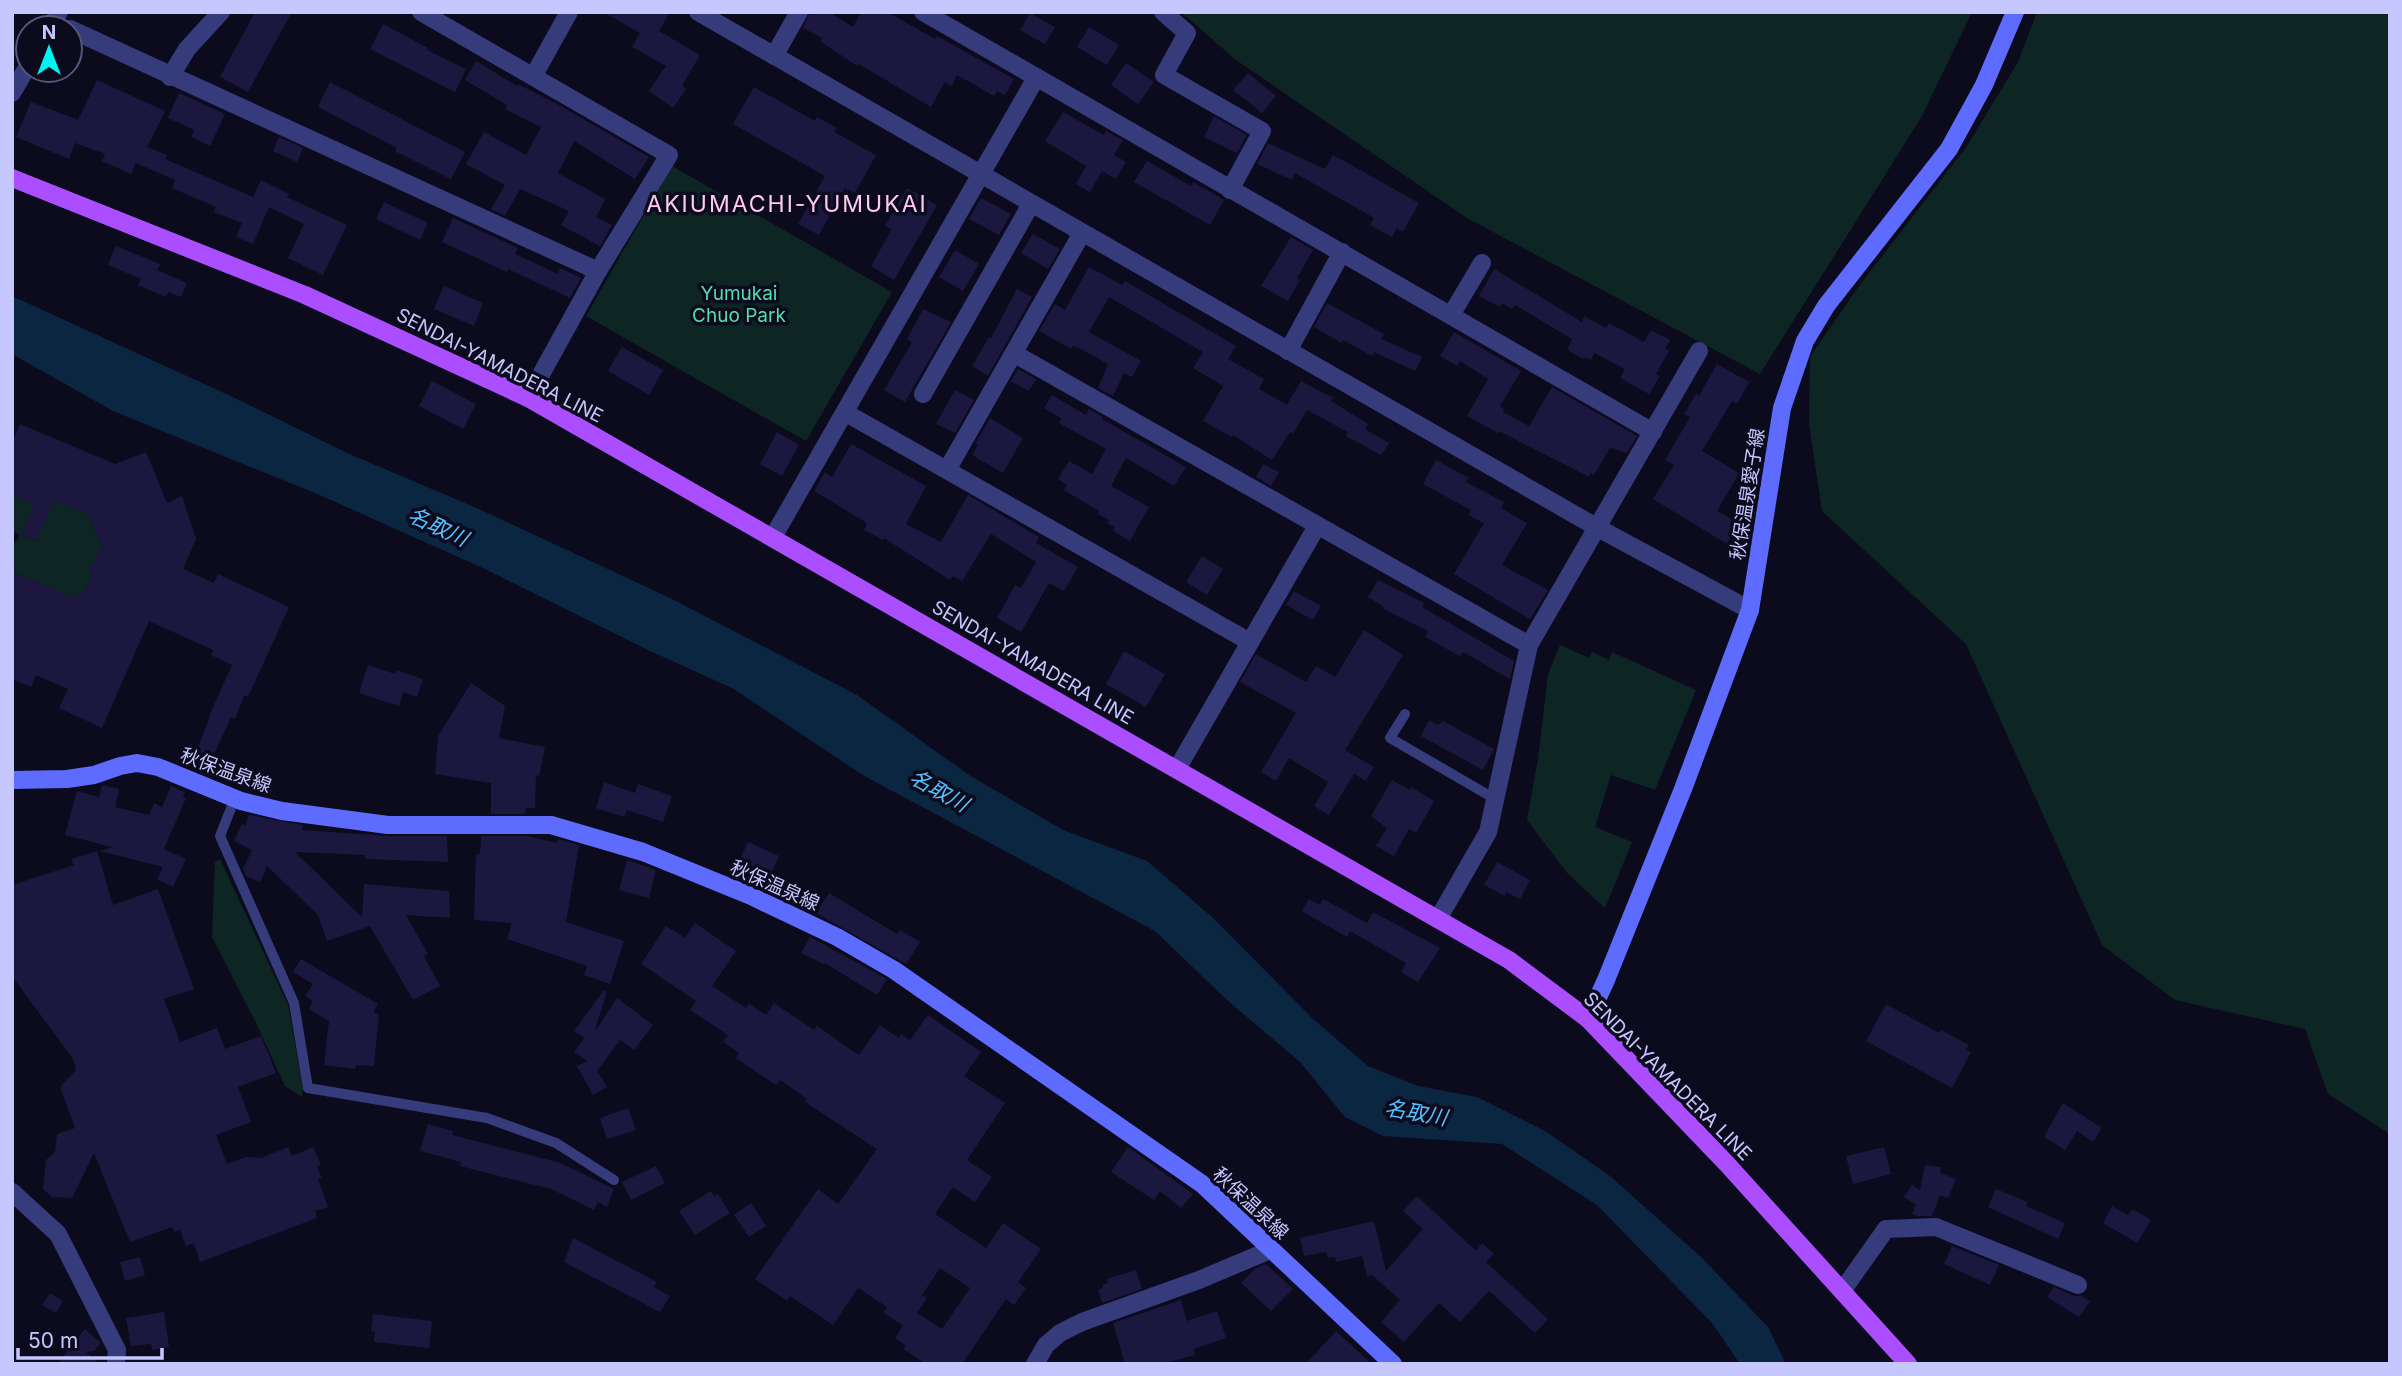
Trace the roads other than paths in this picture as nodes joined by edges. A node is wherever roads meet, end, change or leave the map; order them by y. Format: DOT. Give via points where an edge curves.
graph roads {
  1 [pos="220,12"];
  2 [pos="421,12"];
  3 [pos="569,12"];
  4 [pos="698,12"];
  5 [pos="799,12"];
  6 [pos="923,12"];
  7 [pos="1163,12"];
  8 [pos="2015,12"];
  9 [pos="84,36"];
  10 [pos="774,56"];
  11 [pos="534,75"];
  12 [pos="170,77"];
  13 [pos="1036,78"];
  14 [pos="980,175"];
  15 [pos="12,178"];
  16 [pos="1230,190"];
  17 [pos="1031,204"];
  18 [pos="1082,233"];
  19 [pos="1342,252"];
  20 [pos="1482,262"];
  21 [pos="598,271"];
  22 [pos="1451,315"];
  23 [pos="1288,351"];
  24 [pos="1699,351"];
  25 [pos="1015,354"];
  26 [pos="923,394"];
  27 [pos="528,398"];
  28 [pos="846,413"];
  29 [pos="1653,432"];
  30 [pos="947,470"];
  31 [pos="1317,526"];
  32 [pos="1598,528"];
  33 [pos="773,537"];
  34 [pos="1750,610"];
  35 [pos="1250,642"];
  36 [pos="1529,645"];
  37 [pos="1405,713"];
  38 [pos="1177,769"];
  39 [pos="12,780"];
  40 [pos="235,798"];
  41 [pos="1495,799"];
  42 [pos="1438,919"];
  43 [pos="1588,1019"];
  44 [pos="614,1180"];
  45 [pos="12,1192"];
  46 [pos="1270,1250"];
  47 [pos="2078,1285"];
  48 [pos="1842,1291"];
  49 [pos="116,1364"];
  50 [pos="1035,1364"];
  51 [pos="1393,1364"];
  52 [pos="1908,1364"];
  1 -- 12 [label="street" via="187,49"];
  2 -- 11 [label="street"];
  3 -- 11 [label="street"];
  4 -- 10 [label="street"];
  5 -- 10 [label="street"];
  6 -- 13 [label="street"];
  7 -- 16 [label="street" via="1186,33 1164,75 1262,131"];
  8 -- 34 [label="main road, 秋保温泉愛子線" via="1984,85 1949,149 1826,306 1805,341 1782,408"];
  9 -- 12 [label="street"];
  10 -- 14 [label="street"];
  11 -- 21 [label="street" via="669,155"];
  12 -- 21 [label="street"];
  13 -- 14 [label="street"];
  13 -- 16 [label="street"];
  14 -- 17 [label="street"];
  14 -- 28 [label="street"];
  15 -- 27 [label="main road, SENDAI-YAMADERA LINE" via="305,295"];
  16 -- 19 [label="street"];
  17 -- 18 [label="street"];
  17 -- 26 [label="street"];
  18 -- 23 [label="street"];
  18 -- 25 [label="street"];
  19 -- 22 [label="street"];
  19 -- 23 [label="street"];
  20 -- 22 [label="street"];
  21 -- 27 [label="street"];
  22 -- 29 [label="street"];
  23 -- 32 [label="street"];
  24 -- 29 [label="street"];
  25 -- 30 [label="street"];
  25 -- 31 [label="street"];
  27 -- 33 [label="main road, SENDAI-YAMADERA LINE"];
  28 -- 30 [label="street"];
  28 -- 33 [label="street"];
  29 -- 32 [label="street"];
  30 -- 35 [label="street"];
  31 -- 35 [label="street"];
  31 -- 36 [label="street"];
  32 -- 34 [label="street"];
  32 -- 36 [label="street"];
  33 -- 38 [label="main road, SENDAI-YAMADERA LINE"];
  34 -- 43 [label="main road, 秋保温泉愛子線" via="1683,789"];
  35 -- 38 [label="street"];
  36 -- 41 [label="street"];
  37 -- 41 [label="lane" via="1390,738"];
  38 -- 42 [label="main road, SENDAI-YAMADERA LINE"];
  39 -- 40 [label="main road, 秋保温泉線" via="67,779 137,763"];
  40 -- 44 [label="lane" via="220,835 294,1003 308,1088 487,1118 556,1143"];
  40 -- 46 [label="main road, 秋保温泉線" via="282,811 388,825 551,825 643,852 751,895 894,970 1202,1184"];
  41 -- 42 [label="street" via="1488,832"];
  42 -- 43 [label="main road, SENDAI-YAMADERA LINE" via="1509,960"];
  43 -- 48 [label="main road, SENDAI-YAMADERA LINE"];
  45 -- 49 [label="street" via="58,1234 117,1350"];
  46 -- 50 [label="street" via="1082,1322 1046,1345"];
  46 -- 51 [label="main road, 秋保温泉線"];
  47 -- 48 [label="street" via="1937,1227 1886,1229"];
  48 -- 52 [label="main road, SENDAI-YAMADERA LINE"];
}
